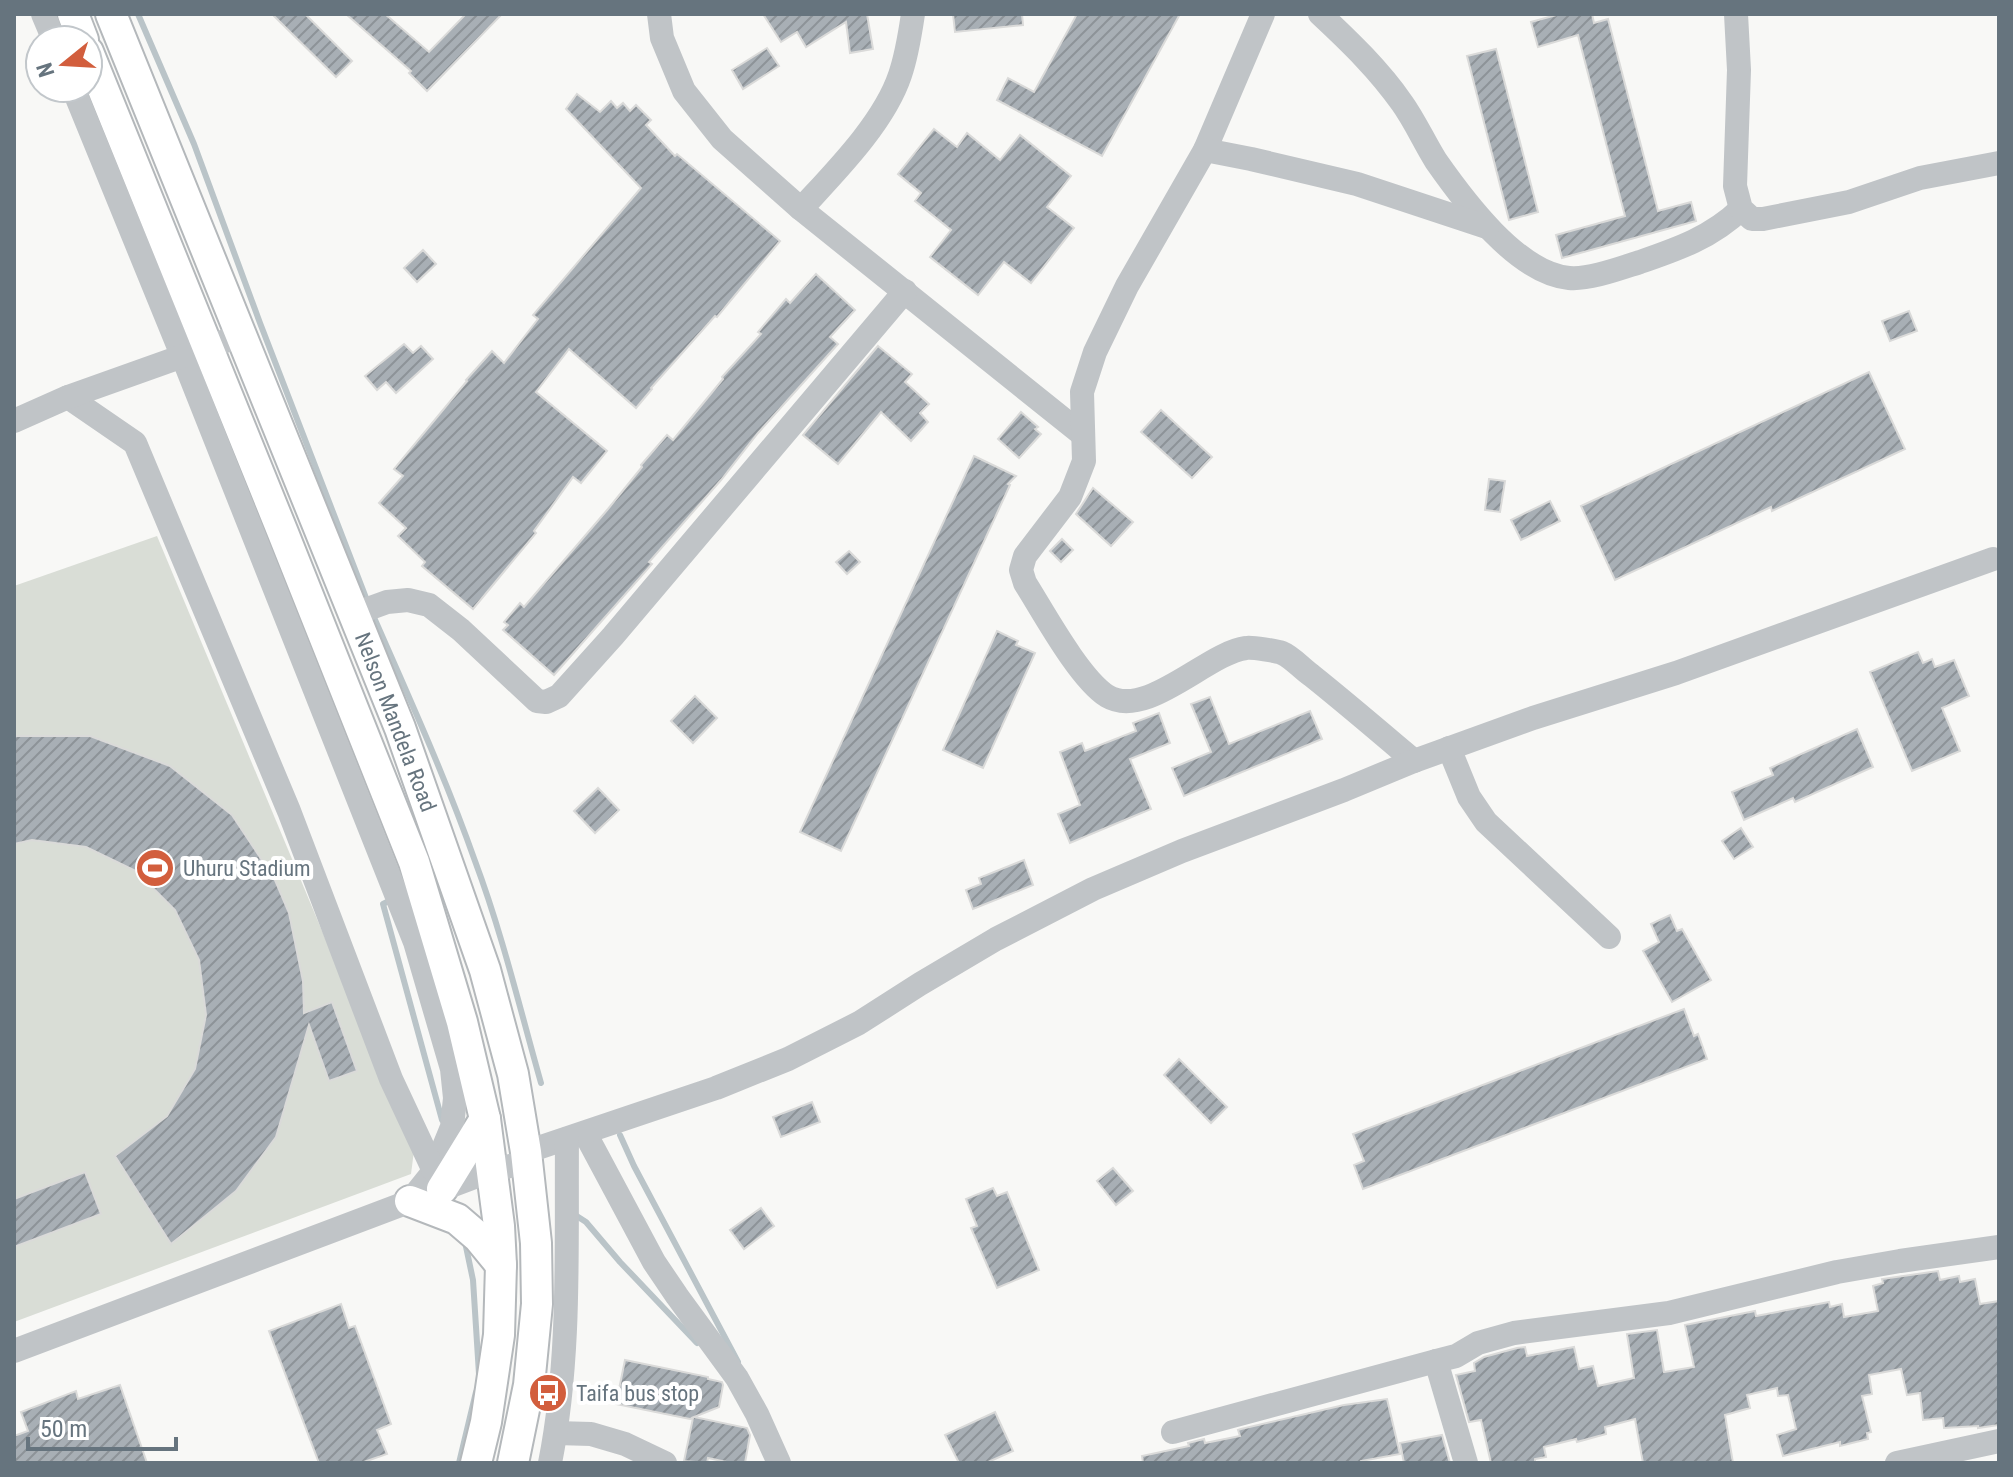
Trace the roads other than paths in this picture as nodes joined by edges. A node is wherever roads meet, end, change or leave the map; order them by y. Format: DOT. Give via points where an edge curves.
graph roads {
  1 [pos="111,14"];
  2 [pos="659,14"];
  3 [pos="913,14"];
  4 [pos="1263,14"];
  5 [pos="1320,14"];
  6 [pos="1736,14"];
  7 [pos="104,97"];
  8 [pos="80,104"];
  9 [pos="1205,150"];
  10 [pos="1999,163"];
  11 [pos="801,209"];
  12 [pos="1741,209"];
  13 [pos="1487,227"];
  14 [pos="905,291"];
  15 [pos="242,335"];
  16 [pos="195,351"];
  17 [pos="68,397"];
  18 [pos="14,421"];
  19 [pos="1083,435"];
  20 [pos="1993,559"];
  21 [pos="354,614"];
  22 [pos="1449,748"];
  23 [pos="1414,761"];
  24 [pos="1609,937"];
  25 [pos="485,1119"];
  26 [pos="576,1136"];
  27 [pos="526,1157"];
  28 [pos="493,1170"];
  29 [pos="438,1180"];
  30 [pos="410,1201"];
  31 [pos="1999,1247"];
  32 [pos="501,1265"];
  33 [pos="14,1351"];
  34 [pos="1436,1361"];
  35 [pos="1173,1432"];
  36 [pos="556,1433"];
  37 [pos="1999,1441"];
  38 [pos="476,1463"];
  39 [pos="513,1463"];
  40 [pos="550,1463"];
  41 [pos="665,1463"];
  42 [pos="779,1463"];
  43 [pos="1466,1463"];
  44 [pos="1897,1463"];
  1 -- 15 [label="main road, Nelson Mandela Road"];
  2 -- 11 [label="street" via="662,38 684,91 722,139"];
  3 -- 11 [label="street" via="899,78 883,109"];
  4 -- 9 [label="street"];
  5 -- 13 [label="street" via="1404,104 1436,160"];
  6 -- 12 [label="street" via="1735,186"];
  7 -- 16 [label="main road, Nelson Mandela Road"];
  8 -- 16 [label="street"];
  9 -- 13 [label="street" via="1357,184"];
  9 -- 19 [label="street" via="1095,352 1082,392"];
  10 -- 12 [label="street" via="1763,219 1752,219"];
  11 -- 14 [label="street"];
  12 -- 13 [label="street" via="1724,225 1683,247 1571,278 1545,272"];
  14 -- 19 [label="street"];
  14 -- 21 [label="street" via="559,696 537,701 429,605 387,602"];
  15 -- 16 [label="street"];
  15 -- 21 [label="main road, Nelson Mandela Road"];
  16 -- 17 [label="street"];
  16 -- 25 [label="main road, Nelson Mandela Road" via="414,862"];
  16 -- 29 [label="street" via="415,942 452,1069 455,1098"];
  17 -- 18 [label="street"];
  17 -- 29 [label="street" via="135,443 289,811 391,1079"];
  19 -- 23 [label="street" via="1084,461 1070,497 1025,556 1021,570 1079,668 1099,690 1110,698 1149,696 1247,647 1282,653"];
  20 -- 22 [label="street"];
  21 -- 27 [label="main road, Nelson Mandela Road" via="485,970 513,1074"];
  22 -- 23 [label="street"];
  22 -- 24 [label="street" via="1469,797 1486,822"];
  23 -- 26 [label="street" via="1093,889 788,1059"];
  25 -- 28 [label="main road, Nelson Mandela Road"];
  25 -- 29 [label="main road"];
  26 -- 27 [label="street"];
  26 -- 36 [label="street"];
  26 -- 42 [label="street" via="685,1309 737,1378"];
  27 -- 28 [label="street"];
  27 -- 39 [label="main road, Nelson Mandela Road" via="537,1304 529,1385"];
  28 -- 29 [label="street"];
  28 -- 32 [label="main road, Nelson Mandela Road"];
  29 -- 30 [label="street"];
  30 -- 32 [label="main road" via="457,1219"];
  30 -- 33 [label="street"];
  31 -- 34 [label="street" via="1837,1272 1669,1313 1514,1333"];
  32 -- 38 [label="main road, Nelson Mandela Road" via="499,1335"];
  34 -- 35 [label="street"];
  34 -- 43 [label="street"];
  36 -- 40 [label="street"];
  36 -- 41 [label="street" via="591,1434"];
  37 -- 44 [label="street"];
}
